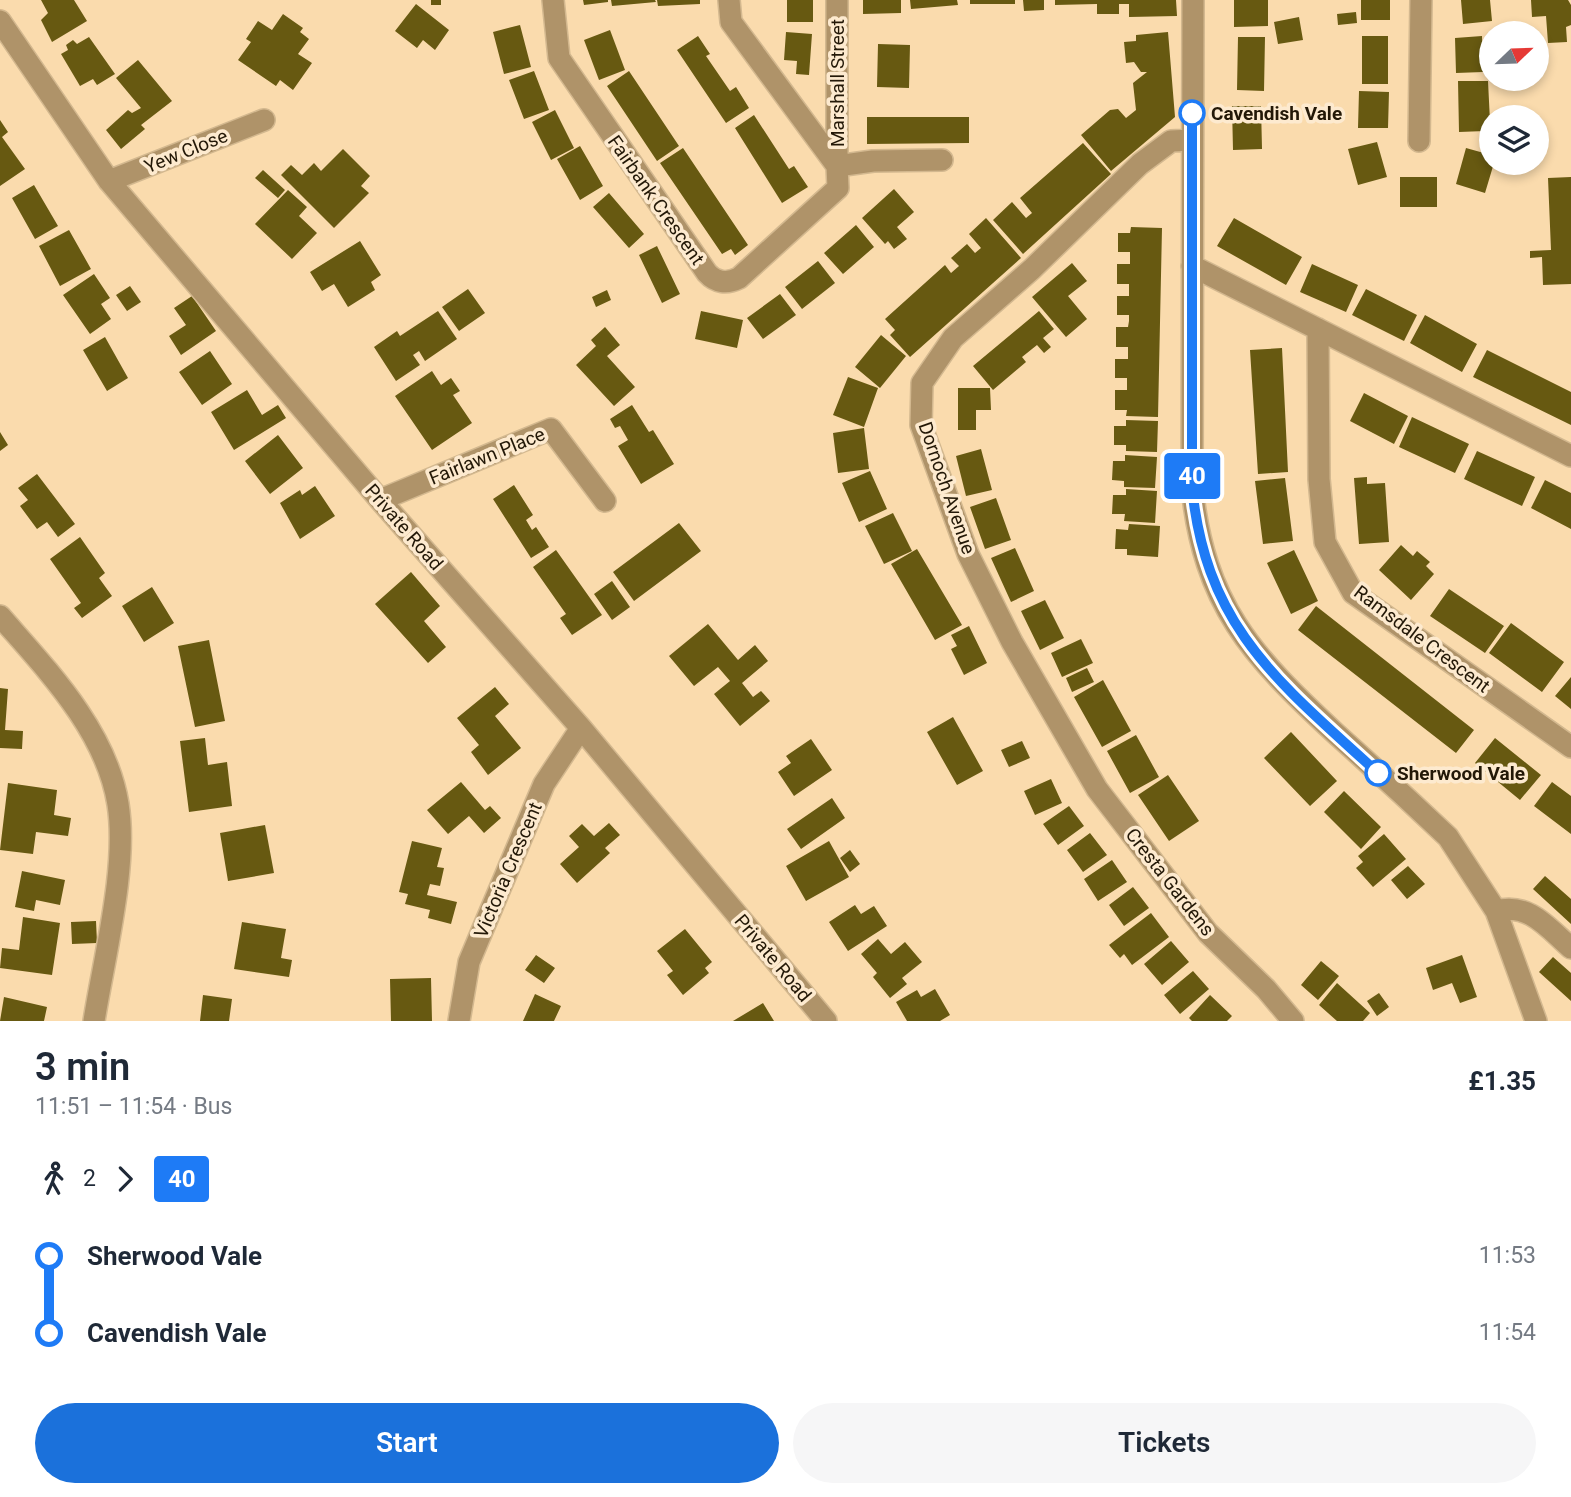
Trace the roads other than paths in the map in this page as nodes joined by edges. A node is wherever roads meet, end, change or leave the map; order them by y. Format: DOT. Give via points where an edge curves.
graph roads {
  1 [pos="553,0"];
  2 [pos="729,0"];
  3 [pos="837,0"];
  4 [pos="1193,0"];
  5 [pos="1421,0"];
  6 [pos="0,21"];
  7 [pos="264,120"];
  8 [pos="1192,140"];
  9 [pos="1419,141"];
  10 [pos="942,160"];
  11 [pos="837,166"];
  12 [pos="108,181"];
  13 [pos="1192,266"];
  14 [pos="1318,329"];
  15 [pos="1571,456"];
  16 [pos="380,500"];
  17 [pos="605,501"];
  18 [pos="0,616"];
  19 [pos="581,728"];
  20 [pos="1062,730"];
  21 [pos="1571,747"];
  22 [pos="1496,911"];
  23 [pos="1571,948"];
  24 [pos="94,1021"];
  25 [pos="459,1021"];
  26 [pos="826,1021"];
  27 [pos="1293,1021"];
  28 [pos="1536,1021"];
  1 -- 11 [label="street, Fairbank Crescent" via="559,58 716,280 739,278 838,188"];
  2 -- 11 [label="street" via="731,22"];
  3 -- 11 [label="street, Marshall Street"];
  4 -- 8 [label="street"];
  5 -- 9 [label="street"];
  6 -- 12 [label="street, Private Road"];
  7 -- 12 [label="street, Yew Close"];
  8 -- 13 [label="street"];
  8 -- 20 [label="street, Dornoch Avenue" via="1171,141 1140,164 953,338 922,383 921,425 968,554"];
  10 -- 11 [label="street"];
  12 -- 16 [label="street, Private Road"];
  13 -- 14 [label="street"];
  13 -- 22 [label="street" via="1192,487 1201,547 1223,603 1274,677 1448,837"];
  14 -- 15 [label="street"];
  14 -- 21 [label="street, Ramsdale Crescent" via="1318,479 1325,542 1353,593"];
  16 -- 17 [label="street, Fairlawn Place" via="551,429"];
  16 -- 19 [label="street, Private Road"];
  18 -- 24 [label="street" via="87,725 108,769 118,805 119,861"];
  19 -- 25 [label="street, Victoria Crescent" via="544,784 469,962"];
  19 -- 26 [label="street, Private Road"];
  20 -- 27 [label="street, Cresta Gardens" via="1097,789 1208,933"];
  22 -- 23 [label="street" via="1524,909"];
  22 -- 28 [label="street"];
}
